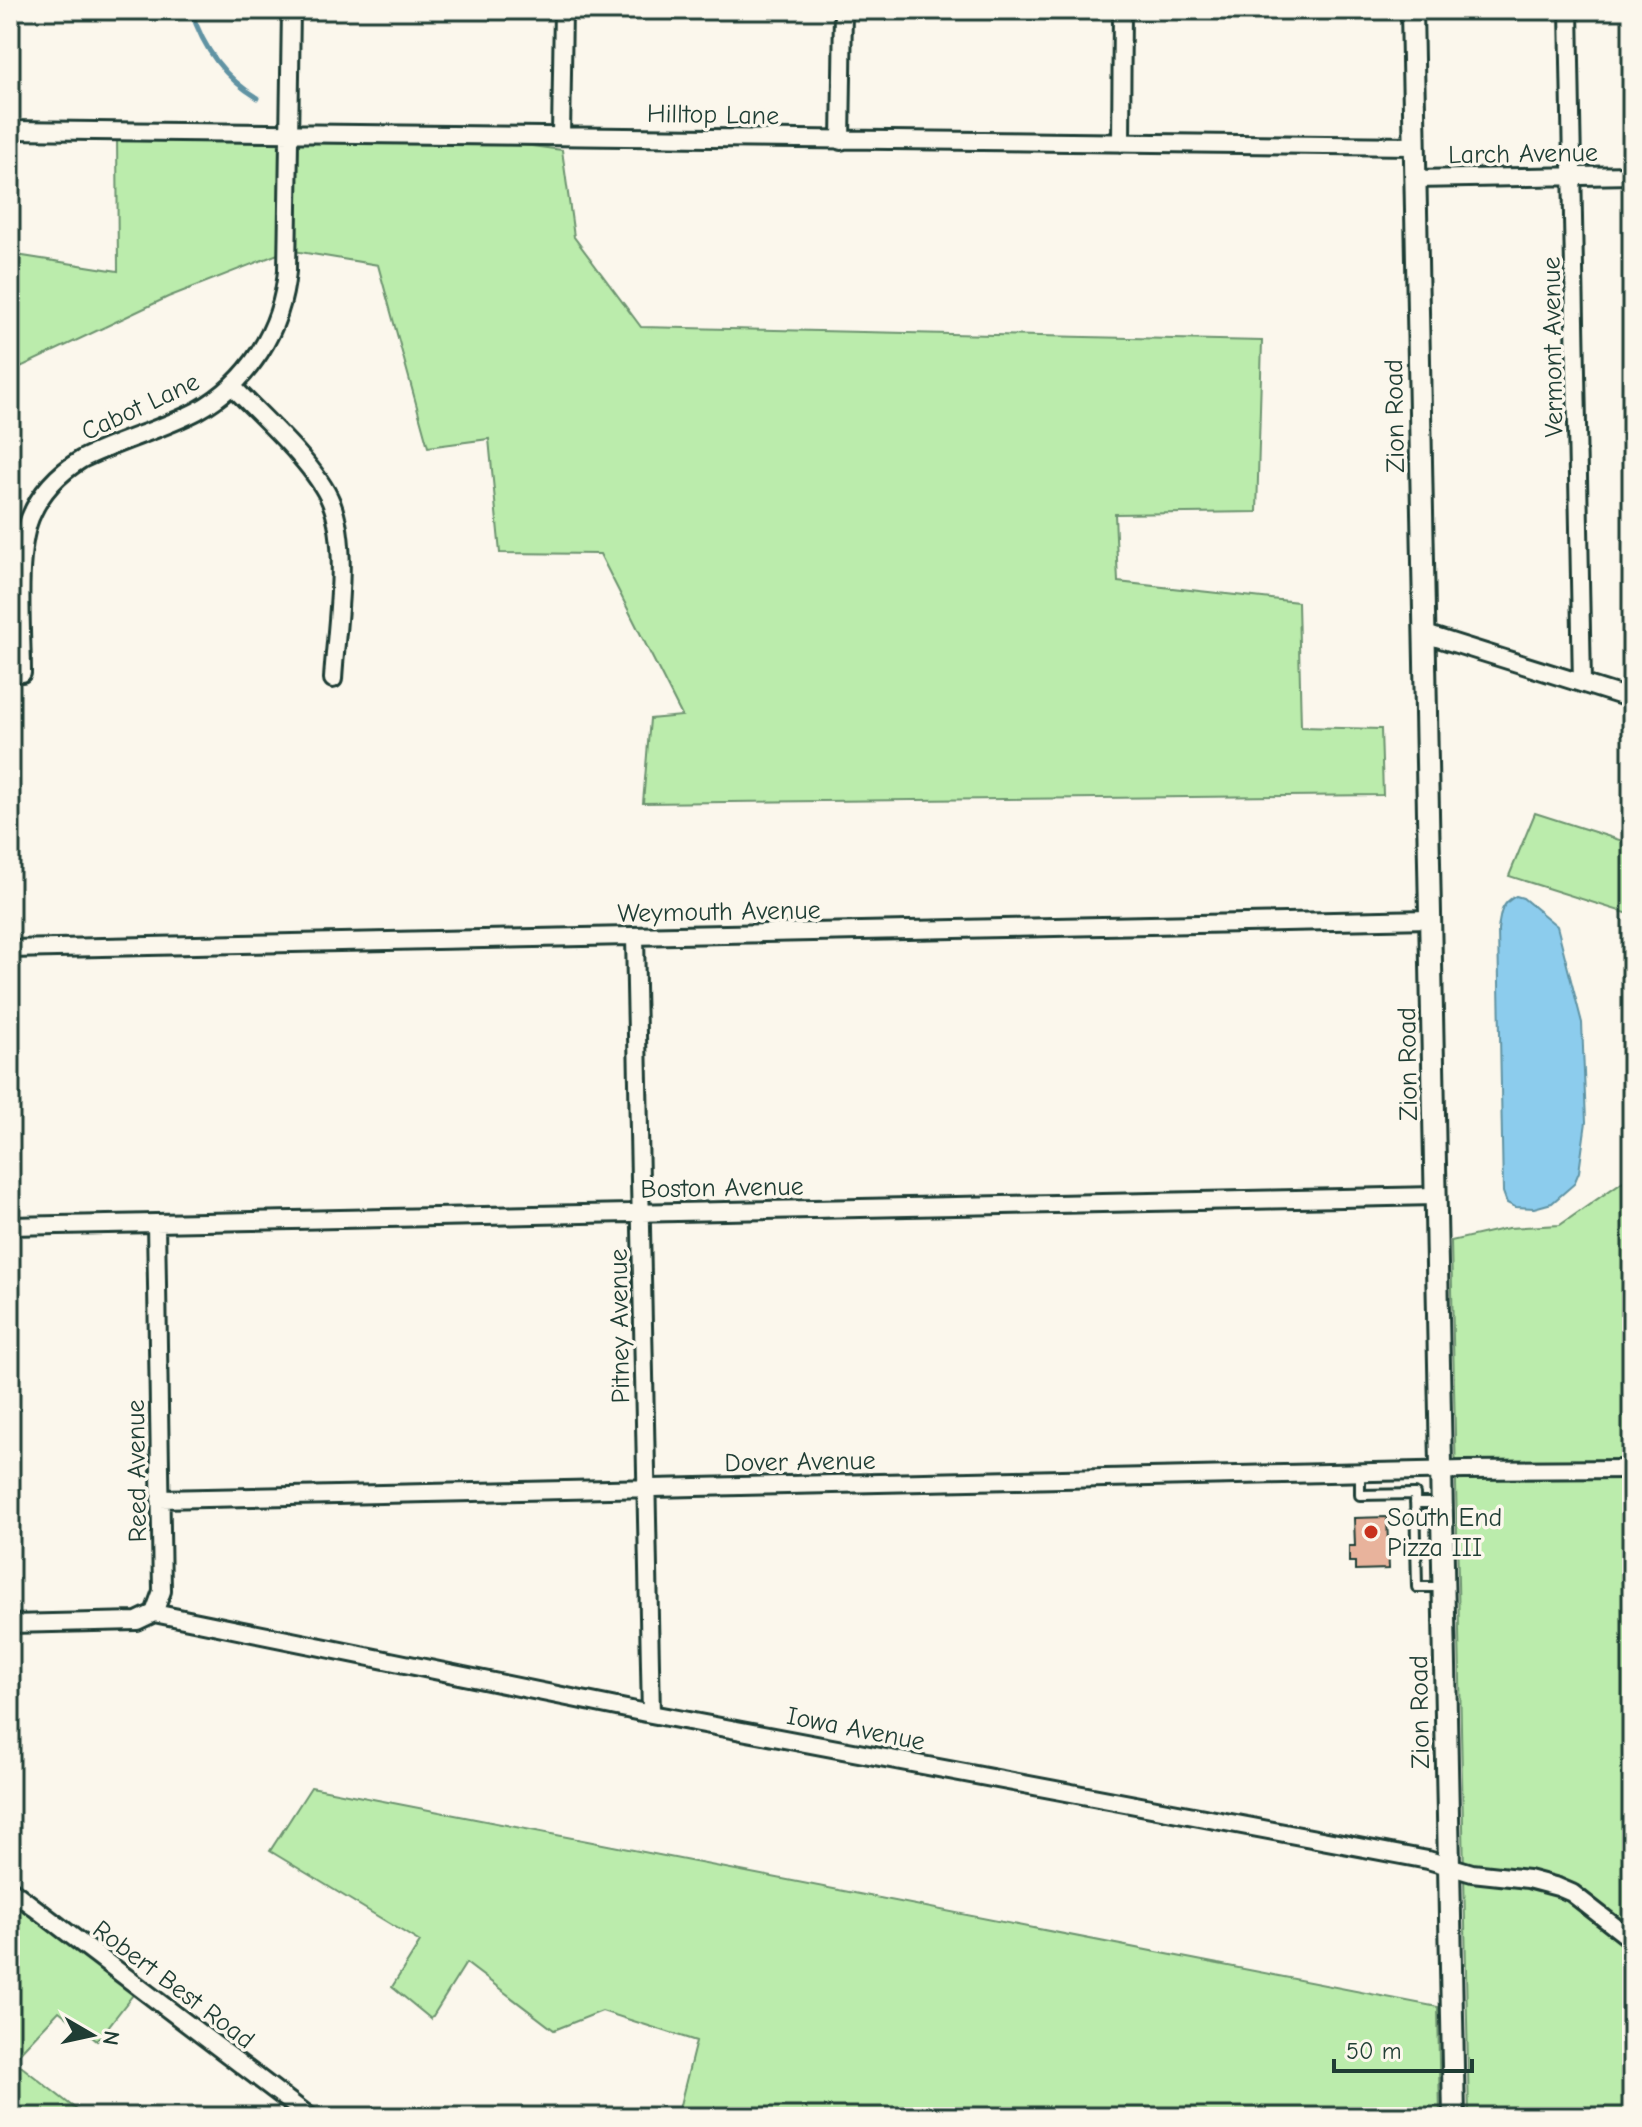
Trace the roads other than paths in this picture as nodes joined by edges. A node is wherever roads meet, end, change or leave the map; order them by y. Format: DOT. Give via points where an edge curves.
graph roads {
  1 [pos="291,10"];
  2 [pos="563,10"];
  3 [pos="843,10"];
  4 [pos="1122,10"];
  5 [pos="1412,10"];
  6 [pos="1569,10"];
  7 [pos="10,130"];
  8 [pos="289,135"];
  9 [pos="561,135"];
  10 [pos="841,141"];
  11 [pos="1121,143"];
  12 [pos="1414,146"];
  13 [pos="1632,175"];
  14 [pos="1572,176"];
  15 [pos="1415,179"];
  16 [pos="232,386"];
  17 [pos="1425,634"];
  18 [pos="22,673"];
  19 [pos="333,679"];
  20 [pos="1582,683"];
  21 [pos="1632,699"];
  22 [pos="1430,919"];
  23 [pos="635,937"];
  24 [pos="10,949"];
  25 [pos="1435,1196"];
  26 [pos="641,1212"];
  27 [pos="156,1223"];
  28 [pos="10,1226"];
  29 [pos="1632,1469"];
  30 [pos="1440,1471"];
  31 [pos="1360,1473"];
  32 [pos="647,1489"];
  33 [pos="160,1499"];
  34 [pos="1415,1503"];
  35 [pos="1441,1503"];
  36 [pos="1443,1587"];
  37 [pos="154,1613"];
  38 [pos="10,1624"];
  39 [pos="651,1714"];
  40 [pos="1448,1866"];
  41 [pos="10,1889"];
  42 [pos="1632,1940"];
  43 [pos="310,2117"];
  44 [pos="1454,2117"];
  1 -- 8 [label="street, Cabot Lane"];
  2 -- 9 [label="street"];
  3 -- 10 [label="street"];
  4 -- 11 [label="street"];
  5 -- 12 [label="street, Zion Road"];
  6 -- 14 [label="street, Vermont Avenue"];
  7 -- 8 [label="street, Hilltop Lane"];
  8 -- 9 [label="street, Hilltop Lane"];
  8 -- 16 [label="street, Cabot Lane" via="285,296 269,338"];
  9 -- 10 [label="street, Hilltop Lane"];
  10 -- 11 [label="street, Hilltop Lane"];
  11 -- 12 [label="street, Hilltop Lane"];
  12 -- 15 [label="street, Zion Road"];
  13 -- 14 [label="street, Larch Avenue"];
  14 -- 15 [label="street, Larch Avenue"];
  14 -- 20 [label="street, Vermont Avenue"];
  15 -- 17 [label="street, Zion Road"];
  16 -- 18 [label="street, Cabot Lane" via="194,412 82,459 44,491 24,543"];
  16 -- 19 [label="street" via="300,458 331,502 341,542"];
  17 -- 20 [label="street"];
  17 -- 22 [label="street, Zion Road"];
  20 -- 21 [label="street"];
  22 -- 23 [label="street, Weymouth Avenue"];
  22 -- 25 [label="street, Zion Road"];
  23 -- 24 [label="street, Weymouth Avenue"];
  23 -- 26 [label="street, Pitney Avenue"];
  25 -- 26 [label="street, Boston Avenue"];
  25 -- 30 [label="street, Zion Road"];
  26 -- 27 [label="street, Boston Avenue"];
  26 -- 32 [label="street, Pitney Avenue"];
  27 -- 28 [label="street, Boston Avenue"];
  27 -- 33 [label="street, Reed Avenue"];
  29 -- 30 [label="street, Dover Avenue"];
  30 -- 31 [label="street, Dover Avenue"];
  30 -- 35 [label="street, Zion Road"];
  31 -- 32 [label="street, Dover Avenue"];
  31 -- 34 [label="lane" via="1360,1495 1415,1494"];
  32 -- 33 [label="street, Dover Avenue"];
  32 -- 39 [label="street, Pitney Avenue"];
  33 -- 37 [label="street, Reed Avenue" via="162,1591"];
  34 -- 35 [label="lane"];
  34 -- 36 [label="lane" via="1417,1587"];
  35 -- 36 [label="street, Zion Road"];
  36 -- 40 [label="street, Zion Road"];
  37 -- 38 [label="street" via="137,1621"];
  37 -- 39 [label="street, Iowa Avenue"];
  39 -- 40 [label="street, Iowa Avenue"];
  40 -- 42 [label="street, Iowa Avenue" via="1558,1887"];
  40 -- 44 [label="street, Zion Road"];
  41 -- 43 [label="street, Robert Best Road"];
}
